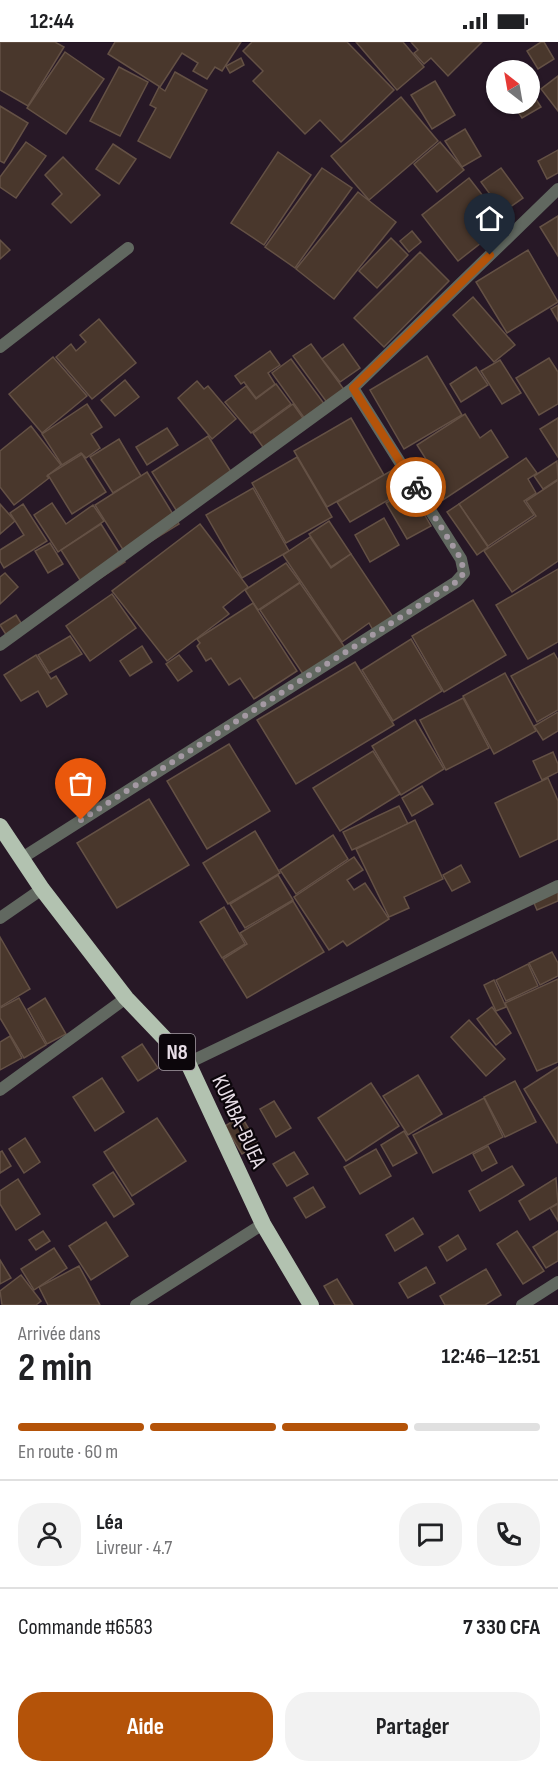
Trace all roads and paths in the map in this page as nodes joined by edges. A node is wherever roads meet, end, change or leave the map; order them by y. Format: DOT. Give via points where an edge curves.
graph roads {
  1 [pos="558,189"];
  2 [pos="128,248"];
  3 [pos="0,347"];
  4 [pos="353,388"];
  5 [pos="0,645"];
  6 [pos="0,826"];
  7 [pos="22,858"];
  8 [pos="558,886"];
  9 [pos="42,890"];
  10 [pos="0,918"];
  11 [pos="126,998"];
  12 [pos="188,1063"];
  13 [pos="0,1090"];
  14 [pos="263,1224"];
  15 [pos="558,1282"];
  16 [pos="136,1305"];
  17 [pos="310,1305"];
  18 [pos="522,1305"];
  1 -- 4 [label="street"];
  2 -- 3 [label="street"];
  4 -- 5 [label="street"];
  4 -- 7 [label="street" via="461,559 464,573 456,582"];
  6 -- 7 [label="highway, KUMBA-BUEA / N8"];
  7 -- 9 [label="highway, KUMBA-BUEA / N8"];
  8 -- 12 [label="street"];
  9 -- 10 [label="street"];
  9 -- 11 [label="highway, KUMBA-BUEA / N8"];
  11 -- 12 [label="highway, KUMBA-BUEA / N8"];
  11 -- 13 [label="street"];
  12 -- 14 [label="highway, KUMBA-BUEA / N8"];
  14 -- 16 [label="street"];
  14 -- 17 [label="highway, KUMBA-BUEA / N8"];
  15 -- 18 [label="street"];
}
